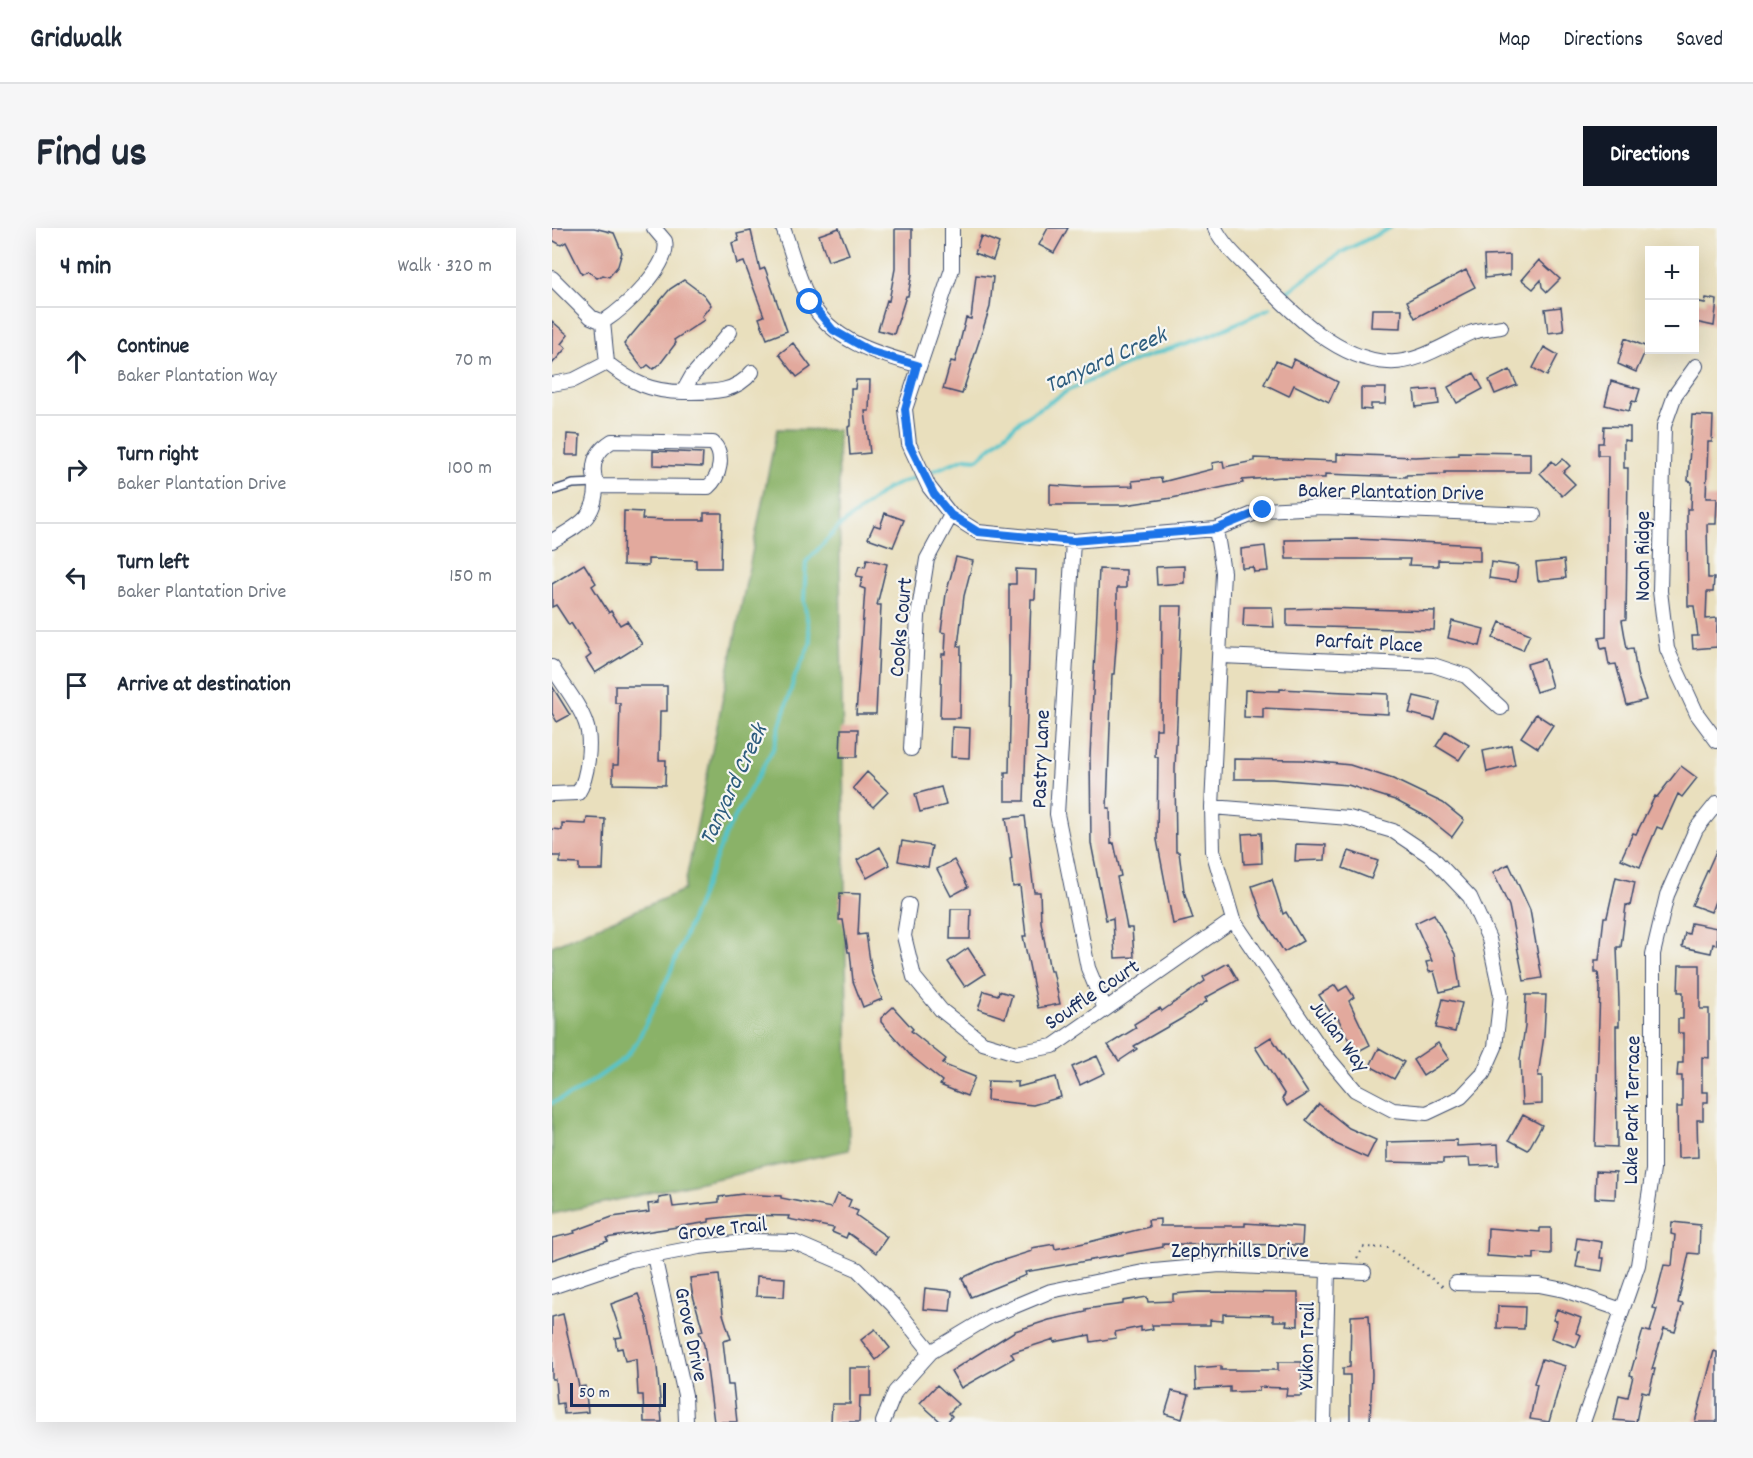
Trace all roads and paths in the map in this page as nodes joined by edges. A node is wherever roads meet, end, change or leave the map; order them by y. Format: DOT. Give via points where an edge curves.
graph roads {
  1 [pos="654,228"];
  2 [pos="783,228"];
  3 [pos="952,228"];
  4 [pos="1215,228"];
  5 [pos="552,278"];
  6 [pos="603,322"];
  7 [pos="1501,327"];
  8 [pos="730,332"];
  9 [pos="607,363"];
  10 [pos="917,365"];
  11 [pos="1696,366"];
  12 [pos="752,372"];
  13 [pos="552,384"];
  14 [pos="683,392"];
  15 [pos="596,483"];
  16 [pos="552,491"];
  17 [pos="951,515"];
  18 [pos="1534,515"];
  19 [pos="1216,529"];
  20 [pos="552,541"];
  21 [pos="1073,541"];
  22 [pos="1221,656"];
  23 [pos="552,667"];
  24 [pos="1501,708"];
  25 [pos="1717,741"];
  26 [pos="911,749"];
  27 [pos="552,794"];
  28 [pos="1717,803"];
  29 [pos="1212,807"];
  30 [pos="909,905"];
  31 [pos="1233,920"];
  32 [pos="1106,1009"];
  33 [pos="654,1256"];
  34 [pos="1328,1270"];
  35 [pos="1359,1272"];
  36 [pos="1456,1283"];
  37 [pos="552,1287"];
  38 [pos="1622,1310"];
  39 [pos="931,1352"];
  40 [pos="687,1422"];
  41 [pos="884,1422"];
  42 [pos="1324,1422"];
  43 [pos="1583,1422"];
  1 -- 6 [label="street" via="665,241 664,258 646,283"];
  2 -- 10 [label="street" via="810,302 833,330 872,352"];
  3 -- 10 [label="street, Baker Plantation Drive" via="952,268"];
  4 -- 7 [label="street" via="1222,241 1278,298 1321,335 1357,356 1389,363 1444,347 1472,332"];
  5 -- 6 [label="street" via="591,317"];
  6 -- 9 [label="street"];
  8 -- 14 [label="street"];
  9 -- 13 [label="street" via="574,380"];
  9 -- 14 [label="street" via="646,389"];
  10 -- 17 [label="street, Baker Plantation Drive" via="905,409 909,444 929,487"];
  11 -- 25 [label="street, Noah Ridge" via="1675,395 1664,426 1660,591 1667,649 1697,714"];
  12 -- 14 [label="street" via="745,382 732,389"];
  15 -- 15 [label="street" via="594,460 600,448 612,441 713,442 718,448 715,481 708,487 650,489"];
  15 -- 16 [label="lane" via="573,484"];
  15 -- 20 [label="street" via="597,499 584,522"];
  17 -- 21 [label="street, Baker Plantation Drive" via="978,532"];
  17 -- 26 [label="street, Cooks Court" via="927,559 918,616"];
  18 -- 19 [label="street, Baker Plantation Drive" via="1322,507 1263,510"];
  19 -- 21 [label="street, Baker Plantation Drive"];
  19 -- 22 [label="street, Julian Way" via="1223,572"];
  21 -- 32 [label="street, Pastry Lane" via="1056,814 1088,968"];
  22 -- 24 [label="street, Parfait Place" via="1433,665 1466,676"];
  22 -- 29 [label="street, Julian Way"];
  23 -- 27 [label="street" via="587,724 588,752 585,782 578,793"];
  28 -- 38 [label="street, Lake Park Terrace" via="1696,829 1667,895 1653,954 1653,1170 1638,1265"];
  29 -- 31 [label="street, Julian Way" via="1213,851"];
  29 -- 31 [label="street, Julian Way" via="1349,818 1394,831 1432,856 1470,897 1489,939 1501,995 1495,1047 1482,1074 1461,1097 1427,1113 1393,1110 1355,1090 1323,1052"];
  30 -- 32 [label="street, Souffle Court" via="904,936 914,977 941,1010 983,1043 1016,1053 1053,1046"];
  31 -- 32 [label="street, Souffle Court"];
  33 -- 37 [label="street, Grove Trail"];
  33 -- 39 [label="street, Grove Trail" via="755,1241 794,1242 857,1269"];
  33 -- 40 [label="street, Grove Drive" via="685,1395"];
  34 -- 35 [label="street, Zephyrhills Drive"];
  34 -- 39 [label="street, Zephyrhills Drive" via="1220,1265 1143,1272 1051,1291 991,1316"];
  34 -- 42 [label="street, Yukon Trail"];
  35 -- 36 [label="path" via="1354,1263 1364,1247 1388,1248 1441,1287 1456,1288"];
  36 -- 38 [label="street" via="1539,1285"];
  38 -- 43 [label="street, Lake Park Terrace"];
  39 -- 41 [label="street, Zephyrhills Drive" via="895,1392"];
}
